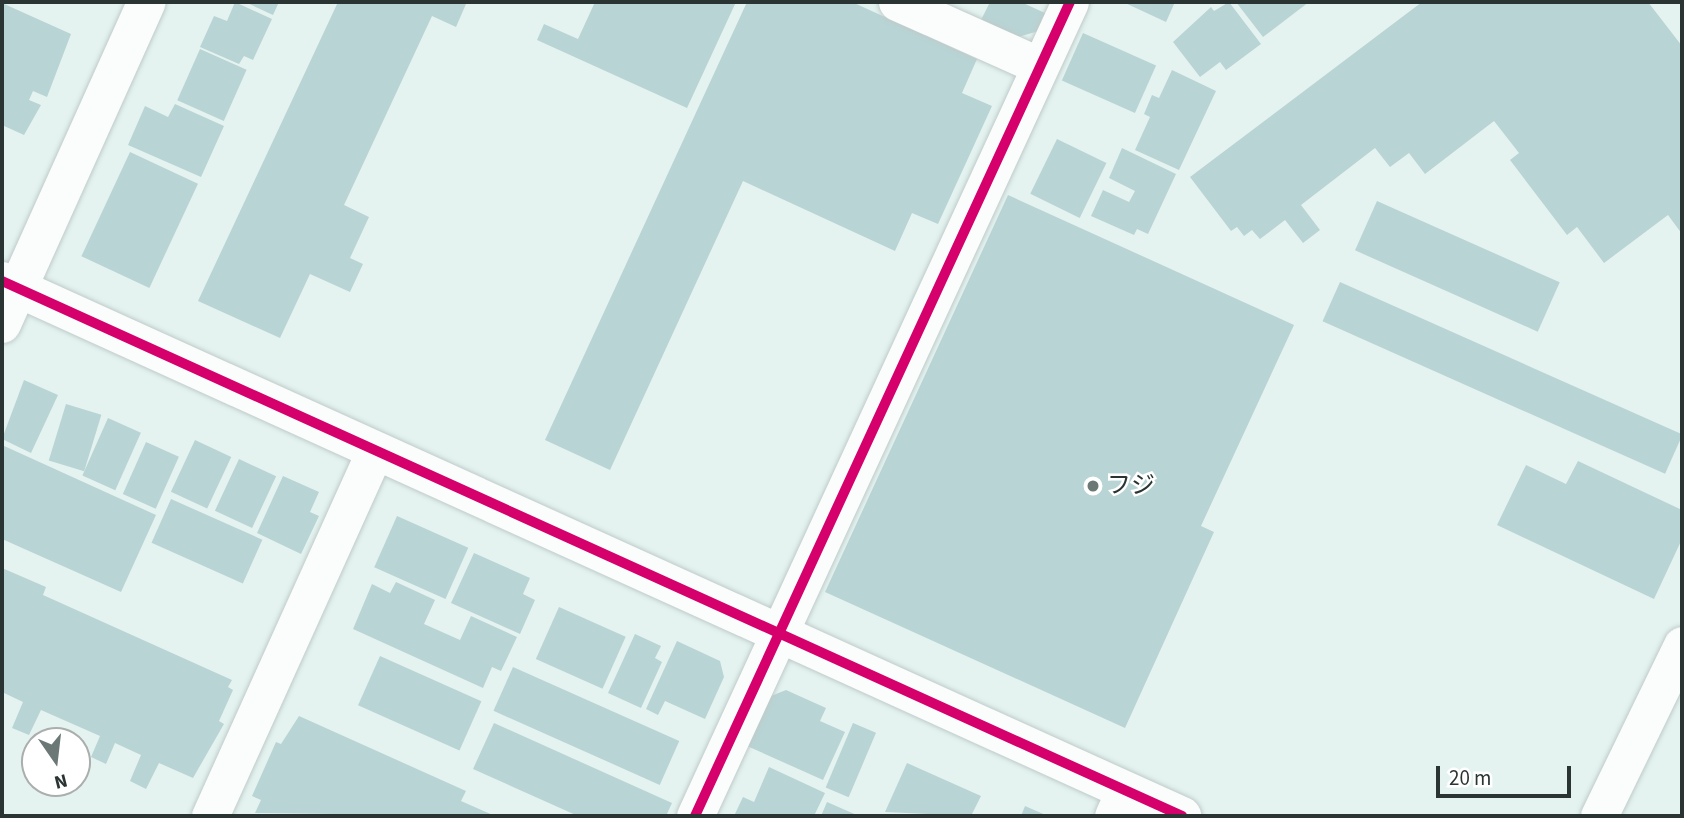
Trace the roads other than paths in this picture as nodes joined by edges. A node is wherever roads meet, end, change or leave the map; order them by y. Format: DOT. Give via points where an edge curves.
graph roads {
  1 [pos="148,2"];
  2 [pos="897,2"];
  3 [pos="1070,2"];
  4 [pos="1038,65"];
  5 [pos="10,285"];
  6 [pos="2,324"];
  7 [pos="375,451"];
  8 [pos="778,634"];
  9 [pos="1682,645"];
  10 [pos="1118,804"];
  11 [pos="210,816"];
  12 [pos="695,816"];
  13 [pos="1182,816"];
  14 [pos="1599,816"];
  1 -- 5 [label="street"];
  2 -- 4 [label="street"];
  3 -- 4 [label="street"];
  4 -- 8 [label="street"];
  5 -- 6 [label="street"];
  5 -- 7 [label="street"];
  7 -- 8 [label="street"];
  7 -- 11 [label="street"];
  8 -- 10 [label="street"];
  8 -- 12 [label="street"];
  9 -- 14 [label="street"];
  10 -- 13 [label="street"];
}
